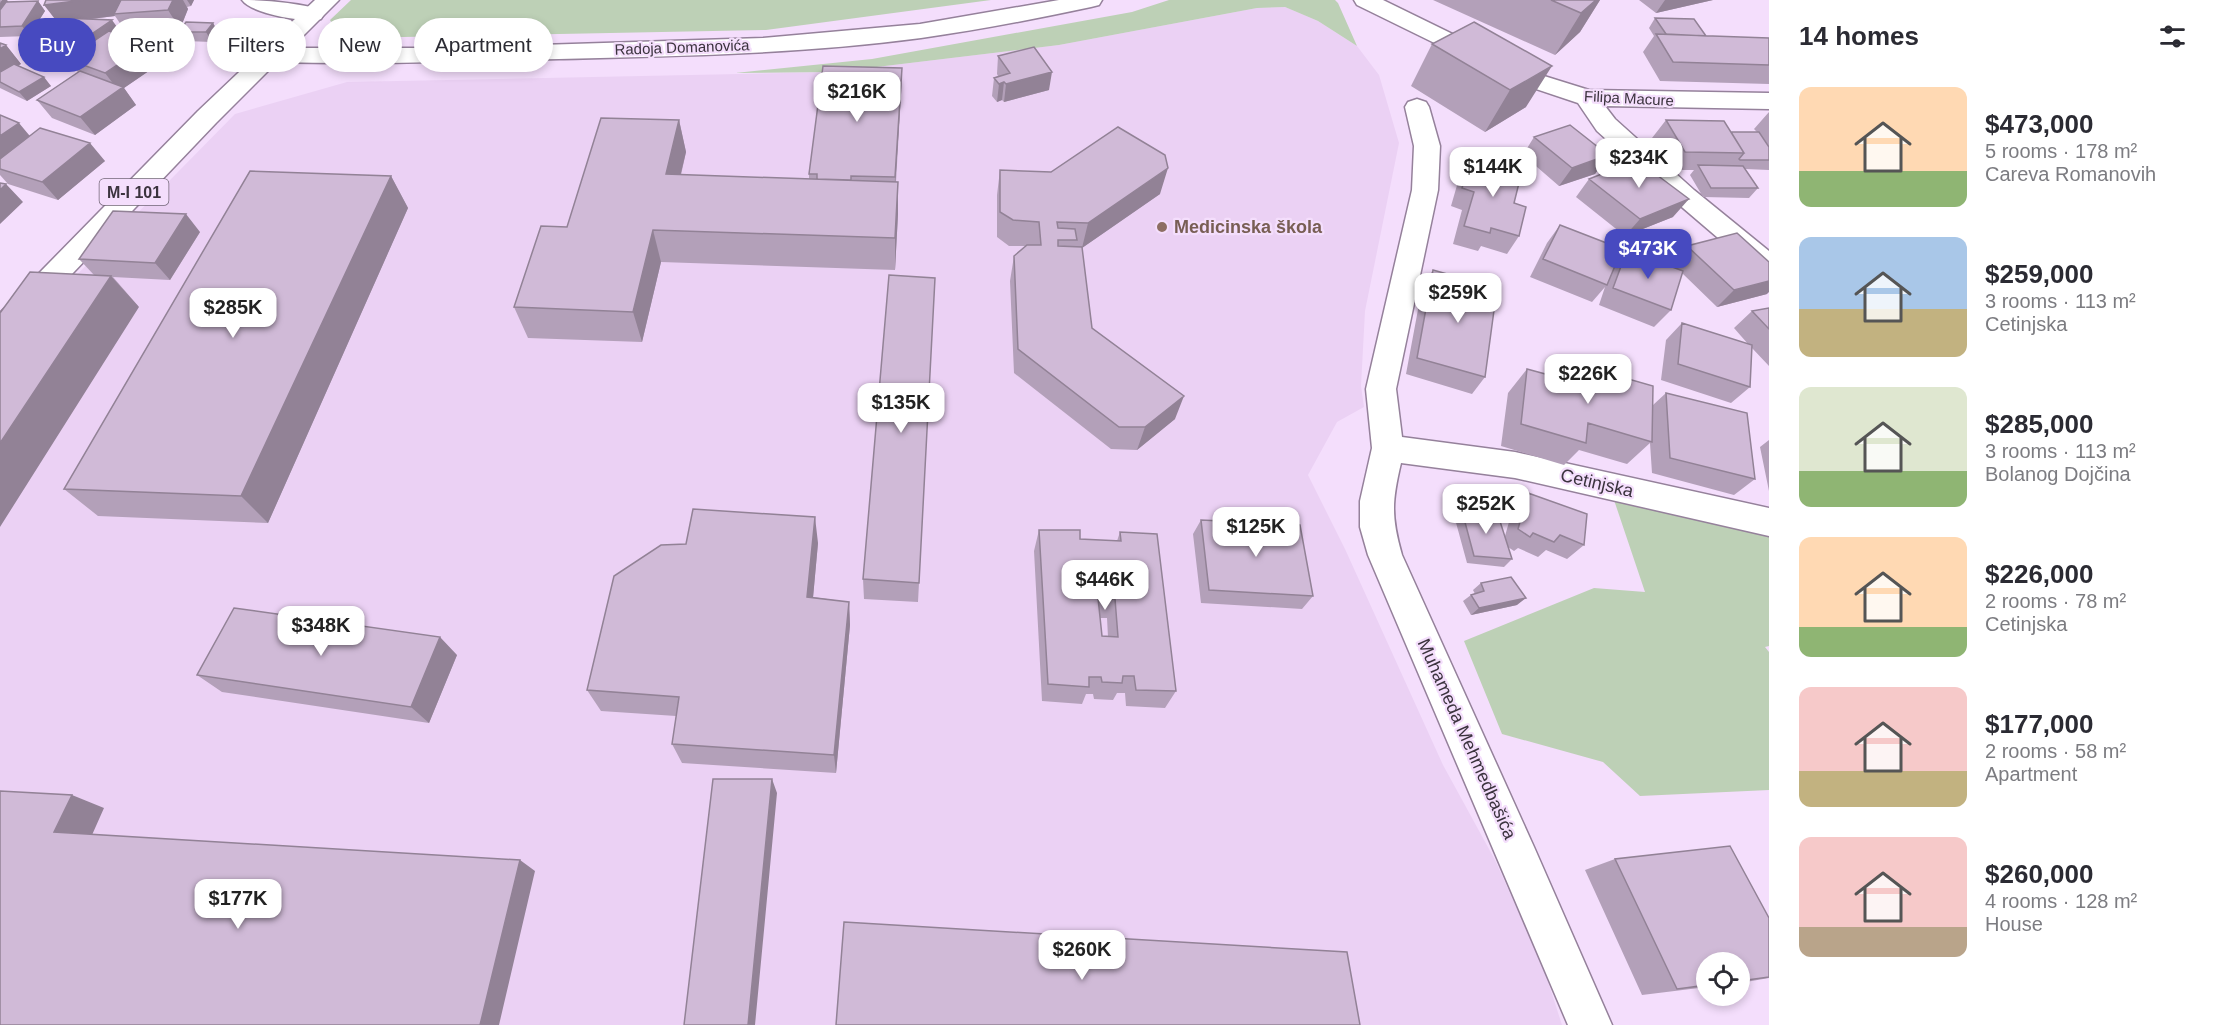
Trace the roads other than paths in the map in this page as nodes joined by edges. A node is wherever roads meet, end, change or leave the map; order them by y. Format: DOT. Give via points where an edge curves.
graph roads {
  1 [pos="253,0"];
  2 [pos="1091,0"];
  3 [pos="1365,0"];
  4 [pos="320,7"];
  5 [pos="306,20"];
  6 [pos="306,55"];
  7 [pos="253,72"];
  8 [pos="1587,98"];
  9 [pos="1769,101"];
  10 [pos="1417,107"];
  11 [pos="1769,266"];
  12 [pos="0,331"];
  13 [pos="1388,448"];
  14 [pos="1769,522"];
  15 [pos="1590,1025"];
  1 -- 4 [label="street" via="265,6"];
  2 -- 6 [label="street, Radoja Domanovića" via="896,34 788,42 497,53"];
  3 -- 8 [label="street, Filipa Macure" via="1520,76"];
  4 -- 5 [label="street, M-I 101"];
  7 -- 12 [label="street, M-I 101"];
  8 -- 9 [label="street, Filipa Macure"];
  8 -- 11 [label="street" via="1606,125"];
  10 -- 13 [label="street, Muhameda Mehmedbašića" via="1427,146 1425,190 1381,389"];
  13 -- 14 [label="street, Cetinjska" via="1515,465"];
  13 -- 15 [label="street, Muhameda Mehmedbašića" via="1376,501 1377,527 1385,555"];
}
